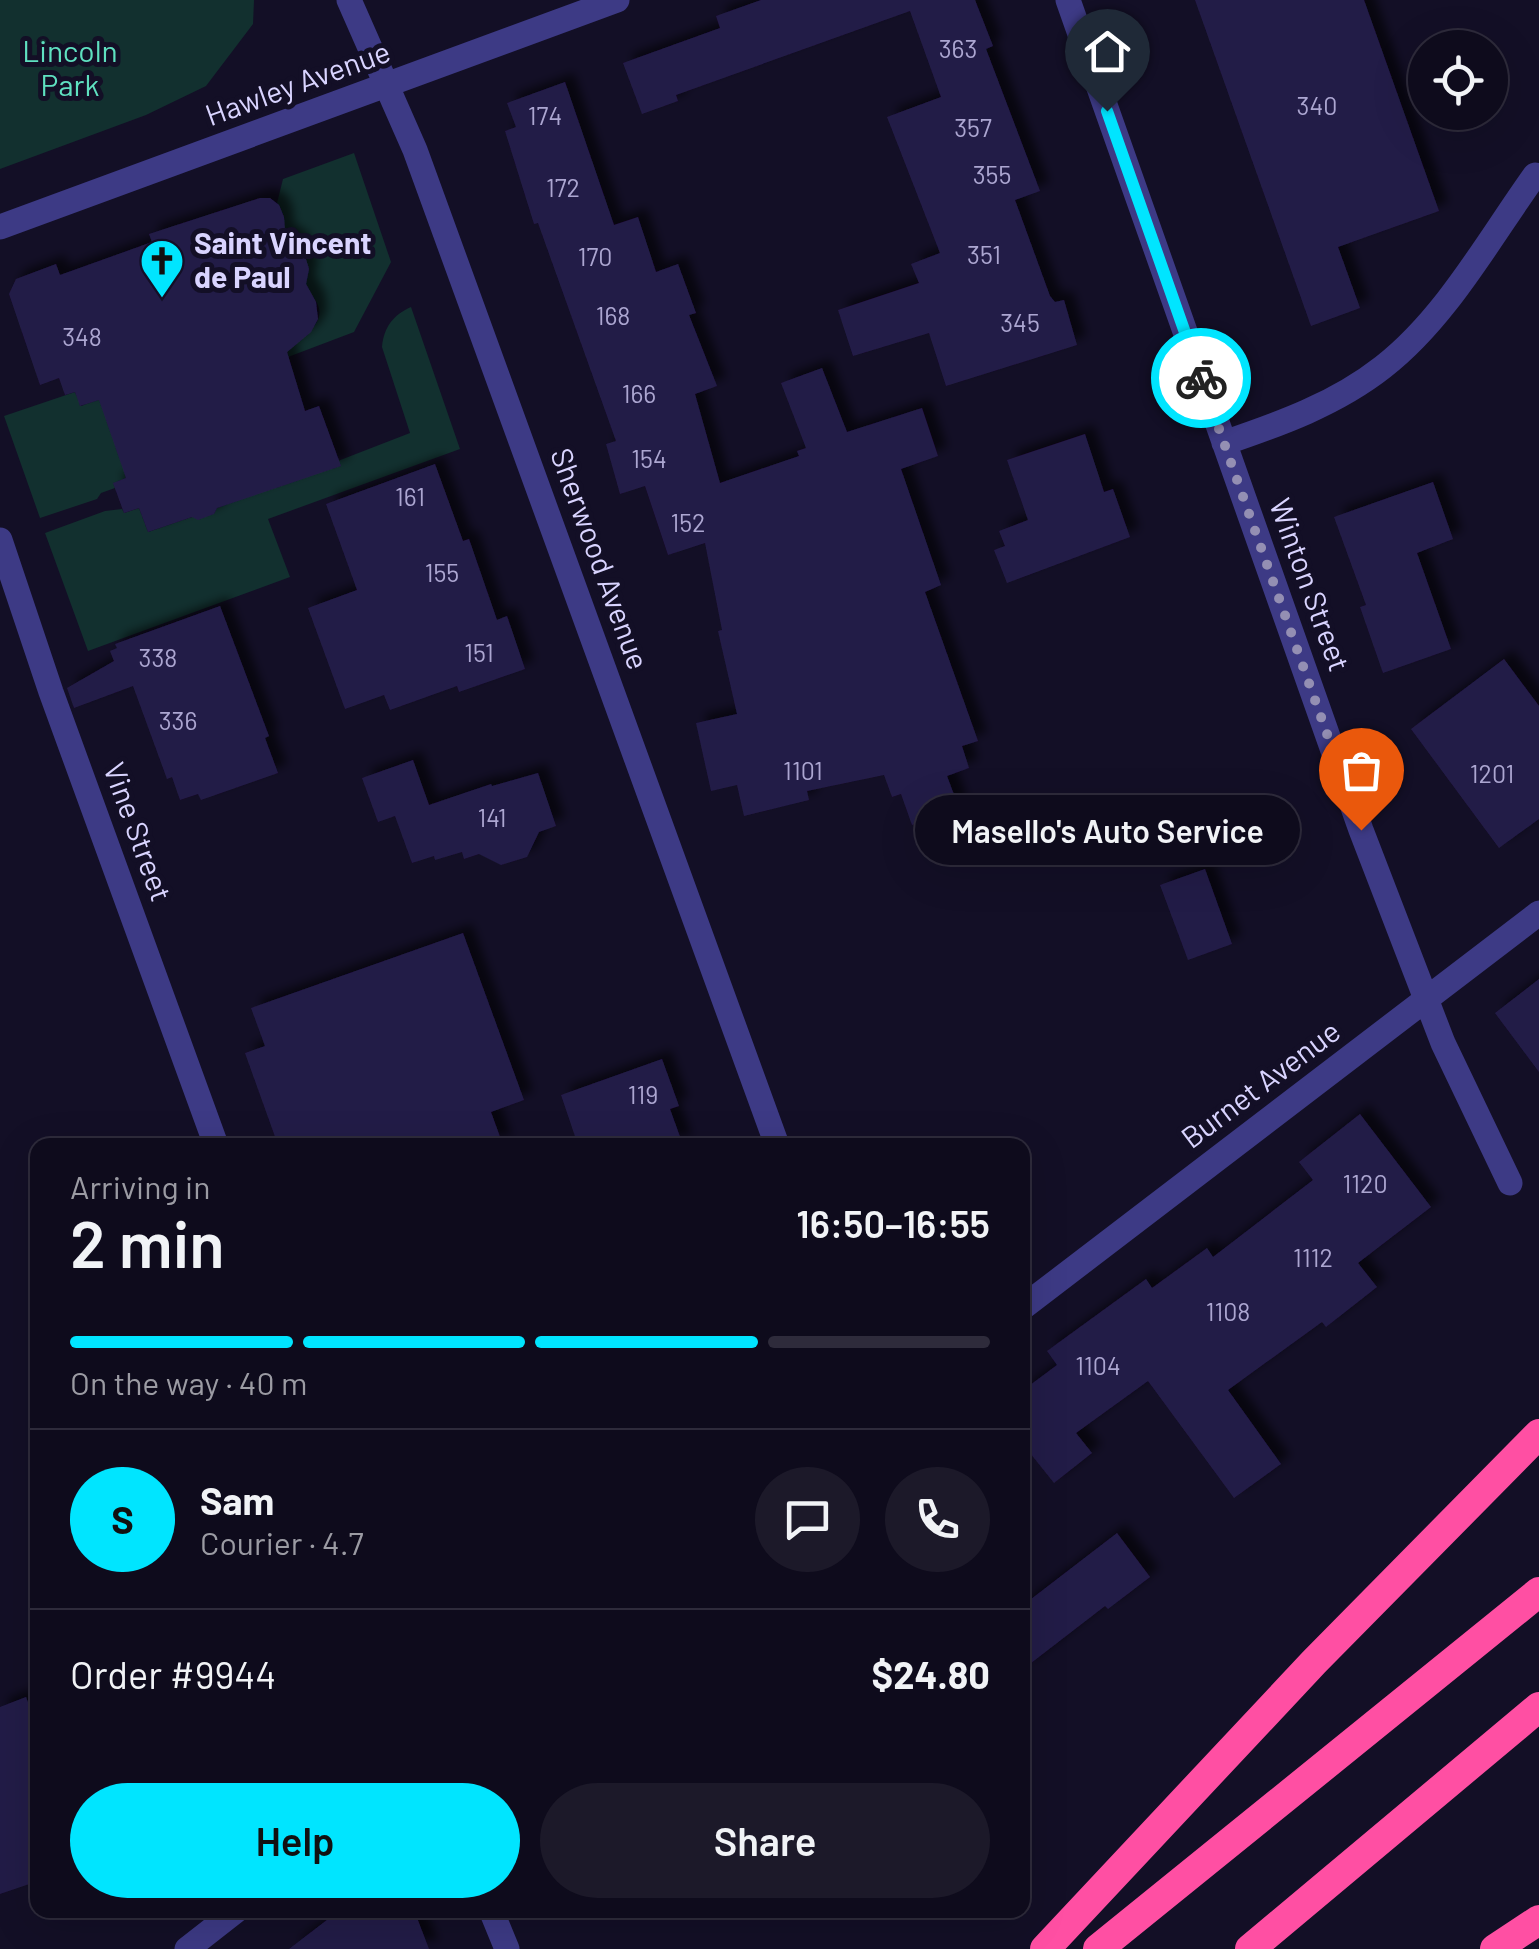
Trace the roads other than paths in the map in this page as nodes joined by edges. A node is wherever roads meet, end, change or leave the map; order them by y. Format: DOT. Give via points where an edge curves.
graph roads {
  1 [pos="348,0"];
  2 [pos="617,0"];
  3 [pos="1068,0"];
  4 [pos="387,86"];
  5 [pos="1536,174"];
  6 [pos="0,227"];
  7 [pos="1224,443"];
  8 [pos="0,540"];
  9 [pos="1539,913"];
  10 [pos="1428,998"];
  11 [pos="213,1138"];
  12 [pos="774,1138"];
  13 [pos="1510,1183"];
  14 [pos="1030,1302"];
  15 [pos="1539,1434"];
  16 [pos="1539,1592"];
  17 [pos="1539,1707"];
  18 [pos="227,1918"];
  19 [pos="494,1918"];
  20 [pos="1539,1920"];
  21 [pos="187,1949"];
  22 [pos="507,1949"];
  23 [pos="1045,1949"];
  24 [pos="1098,1949"];
  25 [pos="1250,1949"];
  26 [pos="1495,1949"];
  1 -- 4 [label="street, Sherwood Avenue"];
  2 -- 4 [label="street, Hawley Avenue"];
  3 -- 7 [label="street, Winton Street"];
  4 -- 6 [label="street, Hawley Avenue"];
  4 -- 12 [label="street, Sherwood Avenue"];
  5 -- 7 [label="street" via="1447,298 1383,368 1306,414"];
  7 -- 10 [label="street, Winton Street"];
  8 -- 11 [label="street, Vine Street"];
  9 -- 10 [label="street, Burnet Avenue"];
  10 -- 13 [label="street, Winton Street"];
  10 -- 14 [label="street, Burnet Avenue"];
  15 -- 23 [label="highway"];
  16 -- 24 [label="highway"];
  17 -- 25 [label="highway"];
  18 -- 21 [label="street"];
  19 -- 22 [label="street"];
  20 -- 26 [label="highway"];
}
